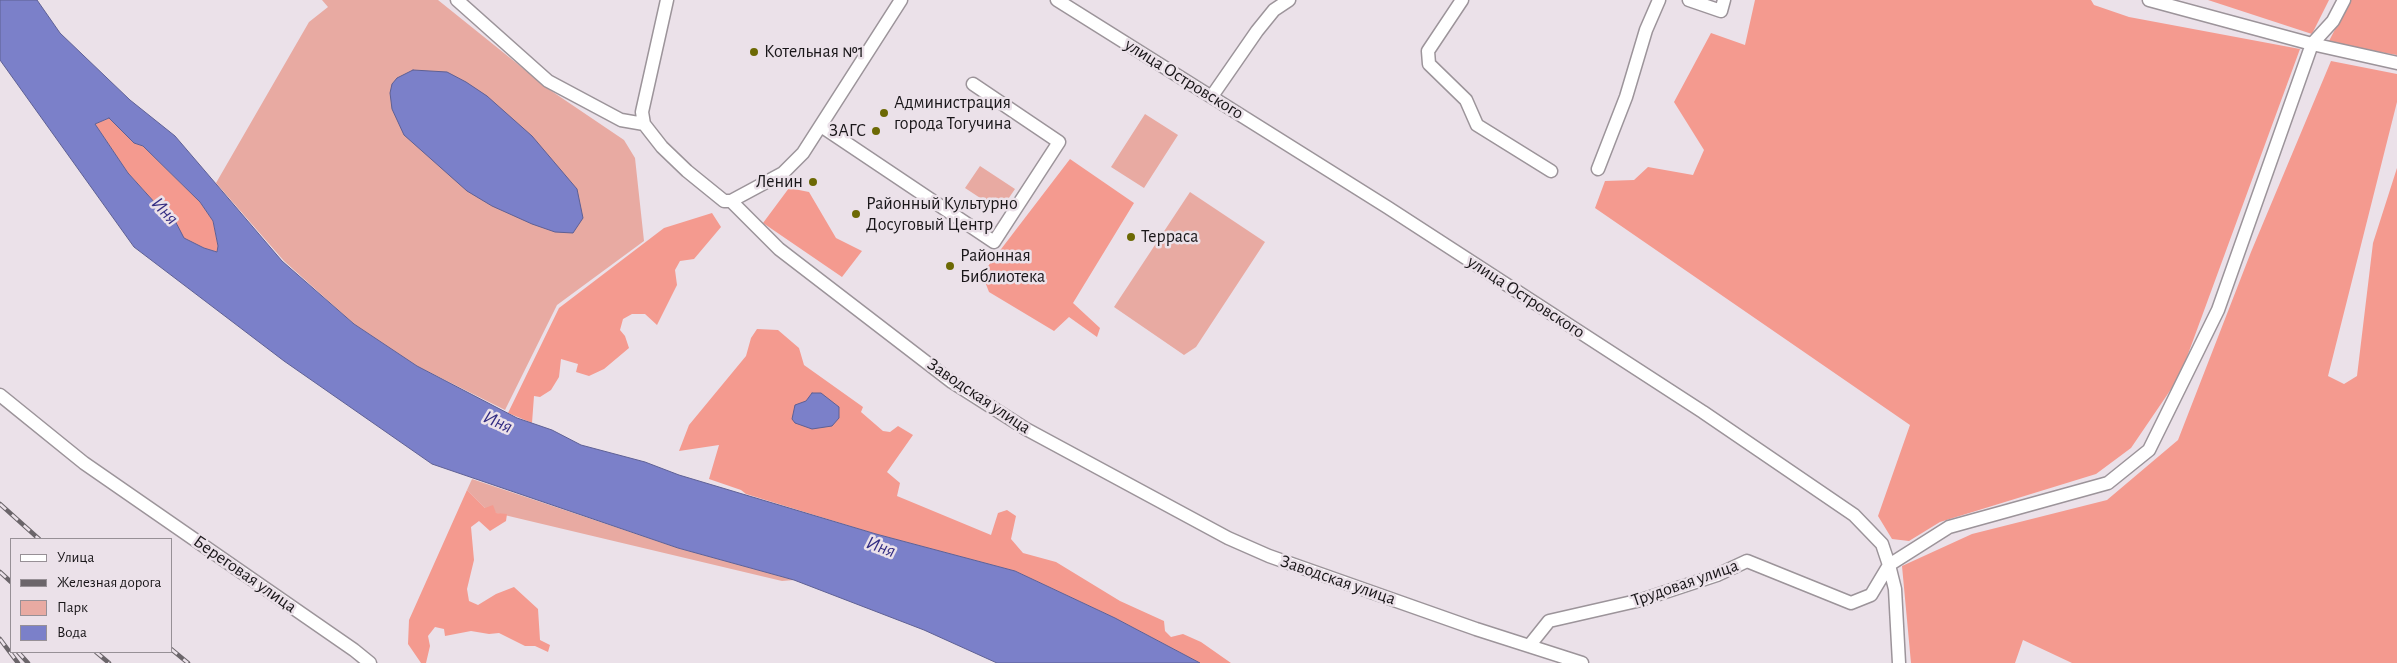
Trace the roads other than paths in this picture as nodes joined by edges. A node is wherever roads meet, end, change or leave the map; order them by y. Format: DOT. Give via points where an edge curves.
graph roads {
  1 [pos="457,0"];
  2 [pos="666,0"];
  3 [pos="901,0"];
  4 [pos="1057,0"];
  5 [pos="1289,0"];
  6 [pos="1462,0"];
  7 [pos="1659,0"];
  8 [pos="1689,0"];
  9 [pos="1724,0"];
  10 [pos="2149,0"];
  11 [pos="2344,0"];
  12 [pos="2312,44"];
  13 [pos="2397,62"];
  14 [pos="974,84"];
  15 [pos="1212,96"];
  16 [pos="644,124"];
  17 [pos="821,126"];
  18 [pos="1598,169"];
  19 [pos="1551,171"];
  20 [pos="731,201"];
  21 [pos="0,395"];
  22 [pos="1889,566"];
  23 [pos="1529,646"];
  24 [pos="370,663"];
  25 [pos="1582,663"];
  26 [pos="1898,663"];
  1 -- 16 [label="street" via="548,81 621,120"];
  2 -- 16 [label="street" via="642,112"];
  3 -- 17 [label="street"];
  4 -- 15 [label="street, улица Островского"];
  5 -- 15 [label="street" via="1274,10 1256,31"];
  6 -- 19 [label="street" via="1428,51 1429,64 1466,100 1477,125"];
  7 -- 18 [label="street"];
  8 -- 9 [label="street" via="1720,11"];
  10 -- 12 [label="street"];
  11 -- 12 [label="street" via="2333,21"];
  12 -- 13 [label="street"];
  12 -- 22 [label="street" via="2218,310 2149,450 2108,483 1949,527"];
  14 -- 17 [label="street" via="1059,142 994,242"];
  15 -- 22 [label="street, улица Островского" via="1703,412 1854,515 1882,544"];
  16 -- 20 [label="street, Заводская улица" via="662,147 687,170 724,201"];
  17 -- 20 [label="street" via="783,173"];
  20 -- 23 [label="street, Заводская улица" via="779,249 838,295 960,387 1026,429 1228,538 1269,556"];
  21 -- 24 [label="street, Береговая улица" via="84,463"];
  22 -- 23 [label="street, Трудовая улица" via="1871,595 1851,603 1747,561 1717,575 1641,600 1549,621"];
  22 -- 26 [label="street, улица Островского" via="1895,589"];
  23 -- 25 [label="street, Заводская улица"];
}
